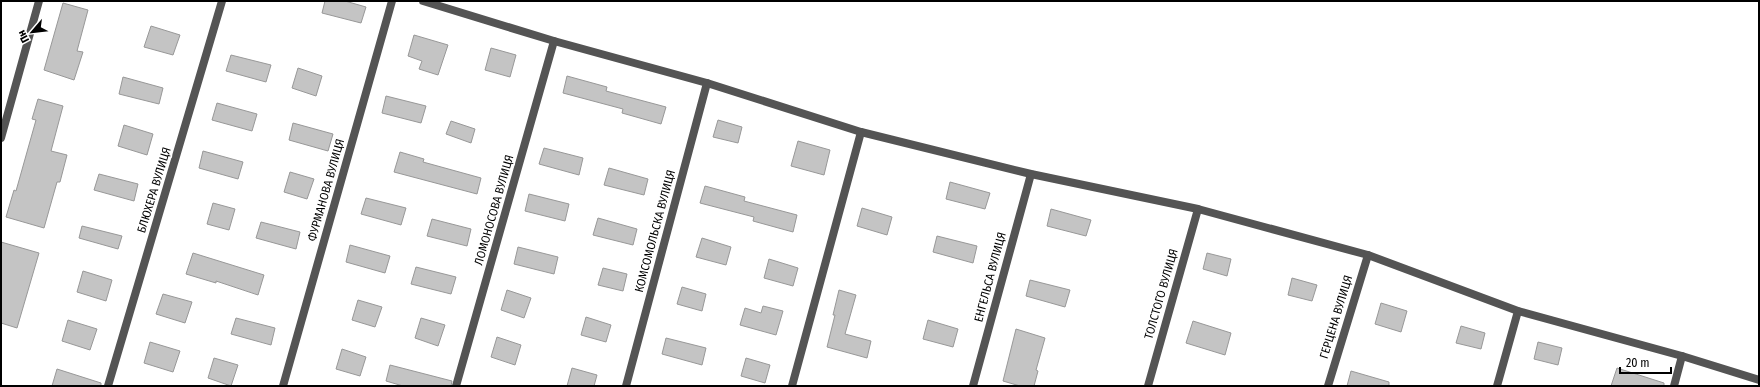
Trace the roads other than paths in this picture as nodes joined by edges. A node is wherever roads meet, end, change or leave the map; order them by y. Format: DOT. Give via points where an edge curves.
graph roads {
  1 [pos="39,1"];
  2 [pos="222,1"];
  3 [pos="392,1"];
  4 [pos="423,1"];
  5 [pos="554,41"];
  6 [pos="707,83"];
  7 [pos="861,132"];
  8 [pos="1,138"];
  9 [pos="1030,174"];
  10 [pos="1198,210"];
  11 [pos="1368,256"];
  12 [pos="1518,310"];
  13 [pos="1682,356"];
  14 [pos="1759,380"];
  15 [pos="108,386"];
  16 [pos="283,386"];
  17 [pos="456,386"];
  18 [pos="626,386"];
  19 [pos="792,386"];
  20 [pos="973,386"];
  21 [pos="1148,386"];
  22 [pos="1328,386"];
  23 [pos="1497,386"];
  24 [pos="1674,386"];
  1 -- 8 [label="street"];
  2 -- 15 [label="street, БЛЮХЕРА ВУЛИЦЯ"];
  3 -- 16 [label="street, ФУРМАНОВА ВУЛИЦЯ"];
  4 -- 5 [label="street"];
  5 -- 6 [label="street"];
  5 -- 17 [label="street, ЛОМОНОСОВА ВУЛИЦЯ"];
  6 -- 7 [label="street"];
  6 -- 18 [label="street, КОМСОМОЛЬСКА ВУЛИЦЯ"];
  7 -- 9 [label="street"];
  7 -- 19 [label="street"];
  9 -- 10 [label="street"];
  9 -- 20 [label="street, ЕНГЕЛЬСА ВУЛИЦЯ"];
  10 -- 11 [label="street"];
  10 -- 21 [label="street, ТОЛСТОГО ВУЛИЦЯ"];
  11 -- 12 [label="street"];
  11 -- 22 [label="street, ГЕРЦЕНА ВУЛИЦЯ"];
  12 -- 13 [label="street"];
  12 -- 23 [label="street"];
  13 -- 14 [label="street"];
  13 -- 24 [label="street"];
}
